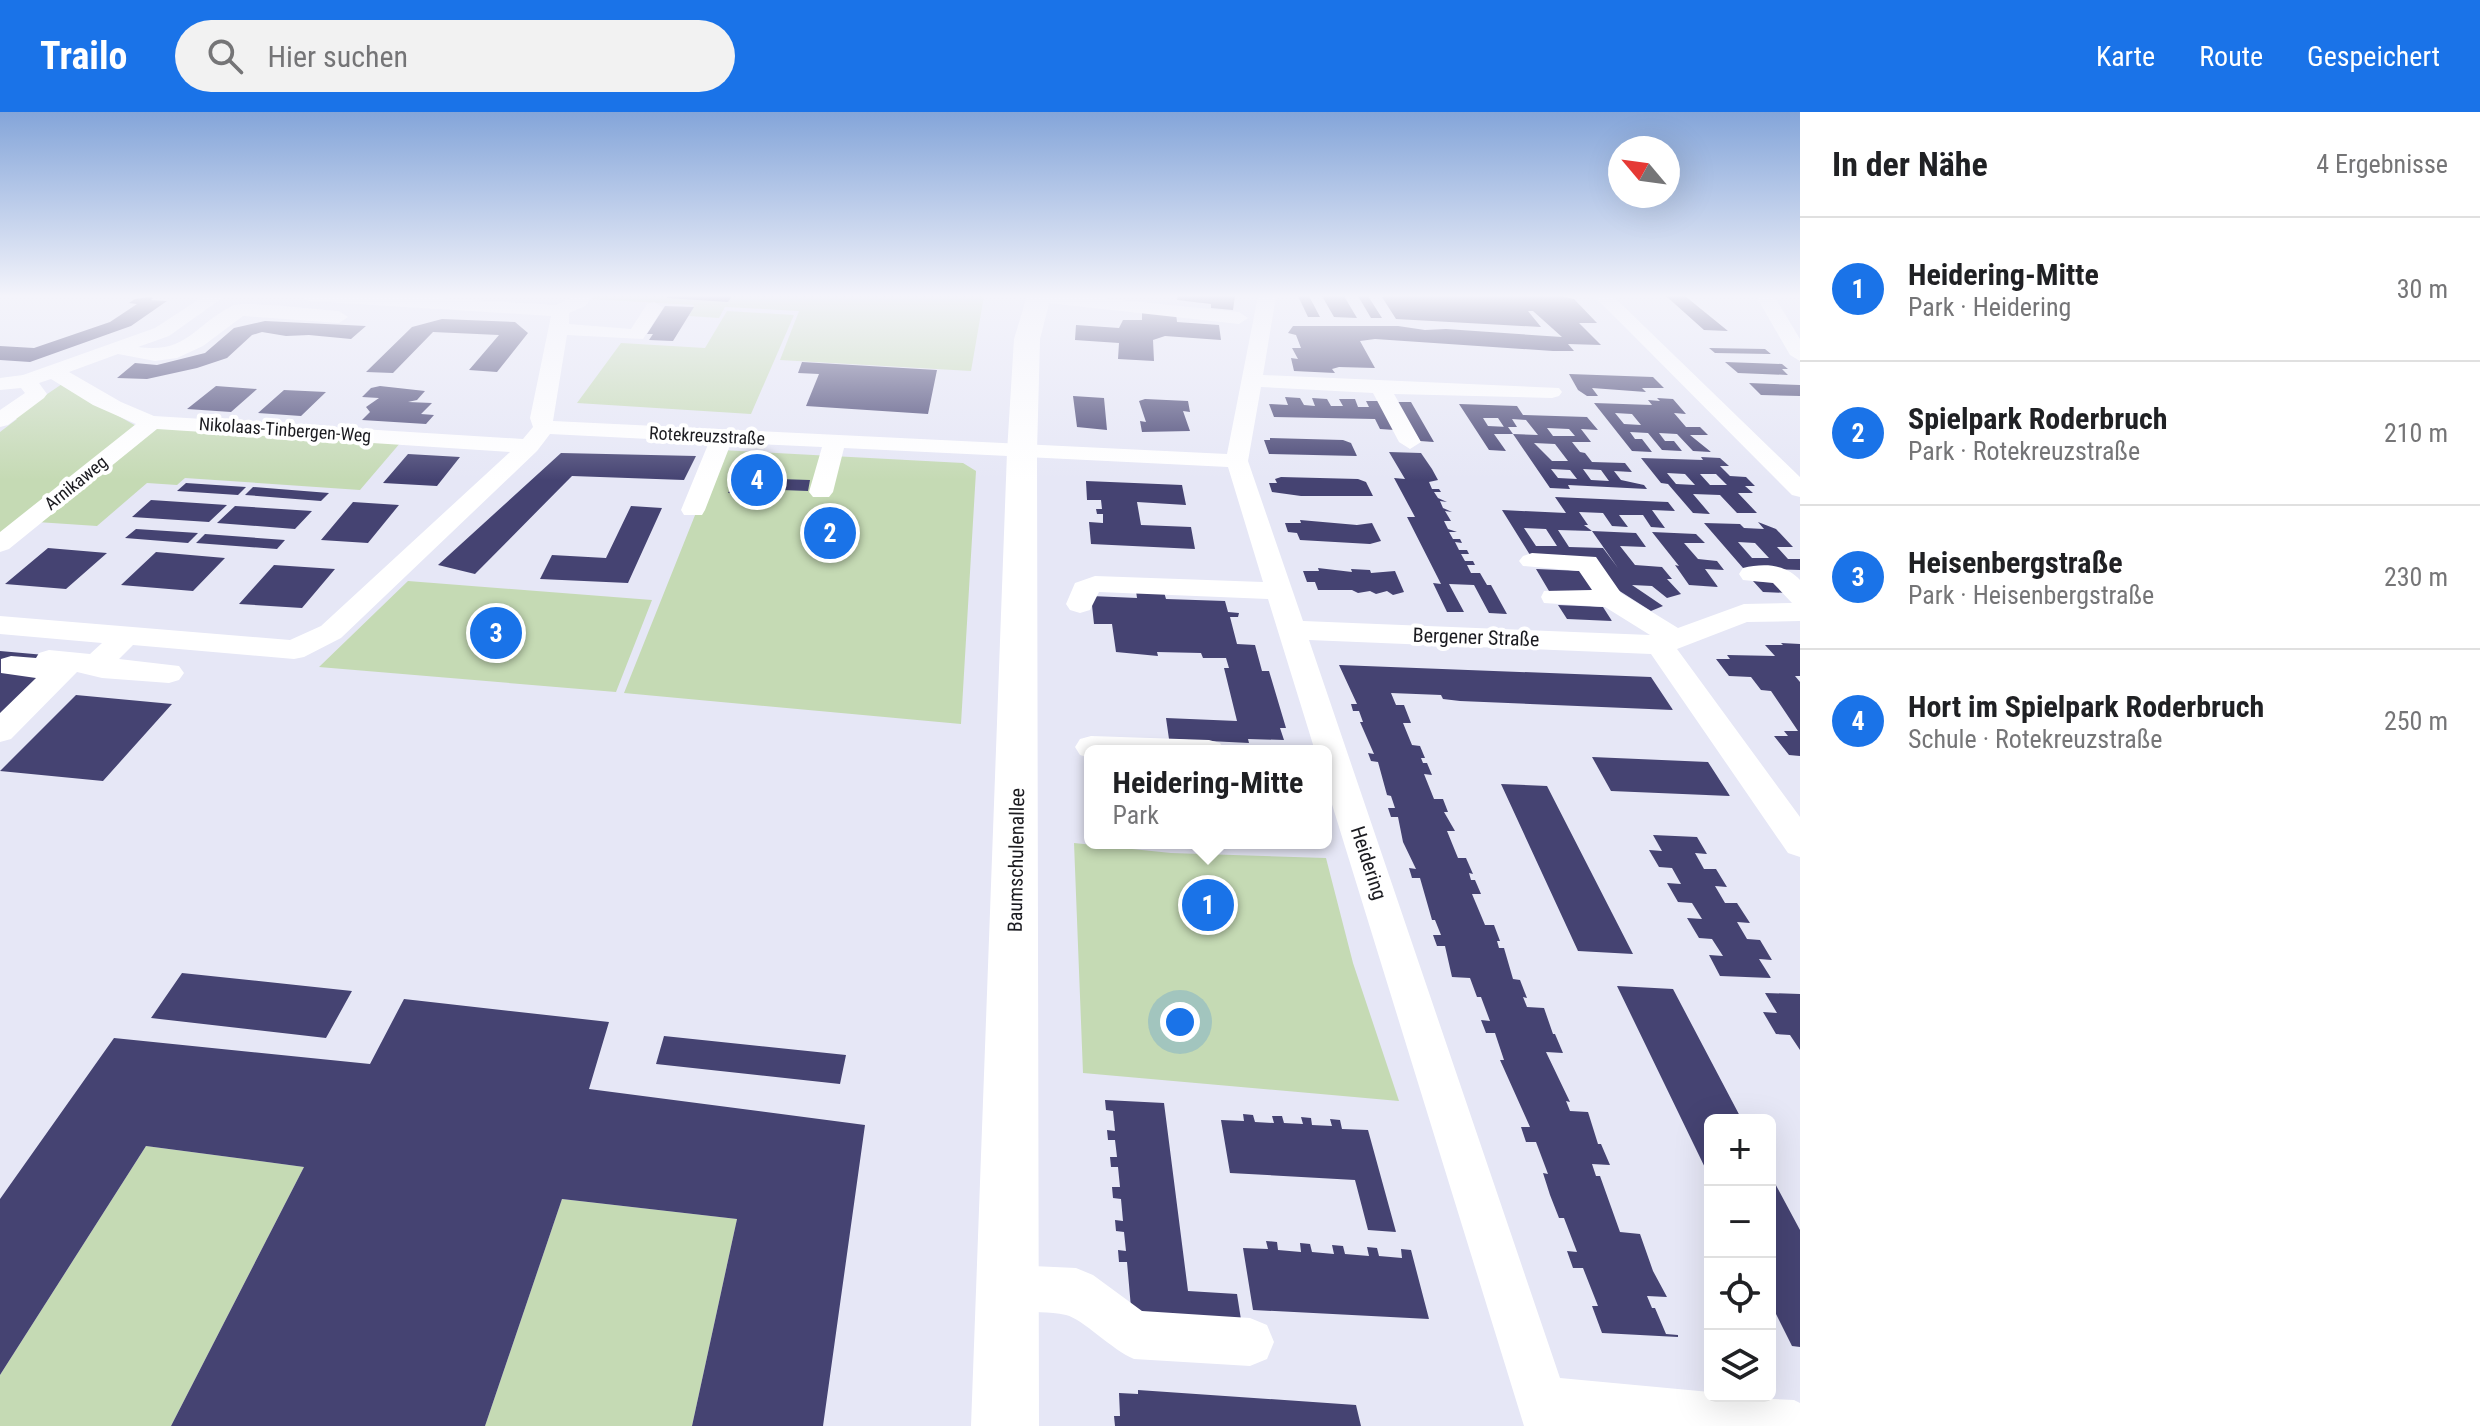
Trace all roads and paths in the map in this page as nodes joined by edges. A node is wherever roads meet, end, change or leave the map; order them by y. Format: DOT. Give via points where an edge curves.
graph roads {
  1 [pos="91,357"];
  2 [pos="552,357"];
  3 [pos="1026,357"];
  4 [pos="1256,357"];
  5 [pos="1665,357"];
  6 [pos="53,371"];
  7 [pos="1252,380"];
  8 [pos="26,381"];
  9 [pos="0,384"];
  10 [pos="1380,387"];
  11 [pos="1552,392"];
  12 [pos="0,420"];
  13 [pos="152,422"];
  14 [pos="536,436"];
  15 [pos="723,436"];
  16 [pos="835,442"];
  17 [pos="1410,442"];
  18 [pos="1022,452"];
  19 [pos="1237,461"];
  20 [pos="1800,490"];
  21 [pos="821,492"];
  22 [pos="693,510"];
  23 [pos="0,544"];
  24 [pos="1532,561"];
  25 [pos="1752,574"];
  26 [pos="1790,575"];
  27 [pos="1280,591"];
  28 [pos="1554,597"];
  29 [pos="1800,597"];
  30 [pos="1611,599"];
  31 [pos="1080,604"];
  32 [pos="1800,612"];
  33 [pos="0,625"];
  34 [pos="1293,630"];
  35 [pos="126,636"];
  36 [pos="1668,642"];
  37 [pos="68,664"];
  38 [pos="11,666"];
  39 [pos="169,673"];
  40 [pos="0,731"];
  41 [pos="1327,745"];
  42 [pos="1332,760"];
  43 [pos="1800,843"];
  44 [pos="1008,1289"];
  45 [pos="1250,1342"];
  46 [pos="1546,1414"];
  47 [pos="1005,1426"];
  48 [pos="1794,1426"];
  1 -- 6 [label="street"];
  2 -- 14 [label="street"];
  3 -- 18 [label="main road, Baumschulenallee"];
  4 -- 7 [label="street, Heidering"];
  5 -- 20 [label="street"];
  6 -- 8 [label="street"];
  6 -- 13 [label="street, Nikolaas-Tinbergen-Weg" via="101,401"];
  7 -- 10 [label="street"];
  7 -- 19 [label="street, Heidering"];
  8 -- 9 [label="street"];
  8 -- 12 [label="street" via="37,394"];
  10 -- 11 [label="street"];
  10 -- 17 [label="street"];
  13 -- 14 [label="street, Nikolaas-Tinbergen-Weg"];
  13 -- 23 [label="street, Arnikaweg"];
  14 -- 15 [label="street, Rotekreuzstraße"];
  14 -- 35 [label="street" via="331,632 294,650"];
  15 -- 16 [label="street, Rotekreuzstraße"];
  15 -- 22 [label="street"];
  16 -- 18 [label="street, Rotekreuzstraße"];
  16 -- 21 [label="street"];
  18 -- 19 [label="street, Rotekreuzstraße"];
  18 -- 44 [label="main road, Baumschulenallee"];
  19 -- 27 [label="street, Heidering"];
  24 -- 30 [label="street" via="1587,563"];
  25 -- 26 [label="street"];
  26 -- 29 [label="street"];
  27 -- 31 [label="street" via="1095,584 1084,589"];
  27 -- 34 [label="street, Heidering"];
  28 -- 30 [label="street"];
  30 -- 36 [label="street"];
  32 -- 36 [label="street, Bergener Straße" via="1744,613"];
  33 -- 35 [label="street"];
  34 -- 36 [label="street, Bergener Straße"];
  34 -- 41 [label="street, Heidering"];
  35 -- 37 [label="street"];
  36 -- 43 [label="street"];
  37 -- 38 [label="street"];
  37 -- 39 [label="street"];
  37 -- 40 [label="street"];
  42 -- 46 [label="street, Heidering"];
  44 -- 45 [label="street" via="1076,1292 1134,1335"];
  44 -- 47 [label="main road, Baumschulenallee"];
  46 -- 48 [label="street"];
}
